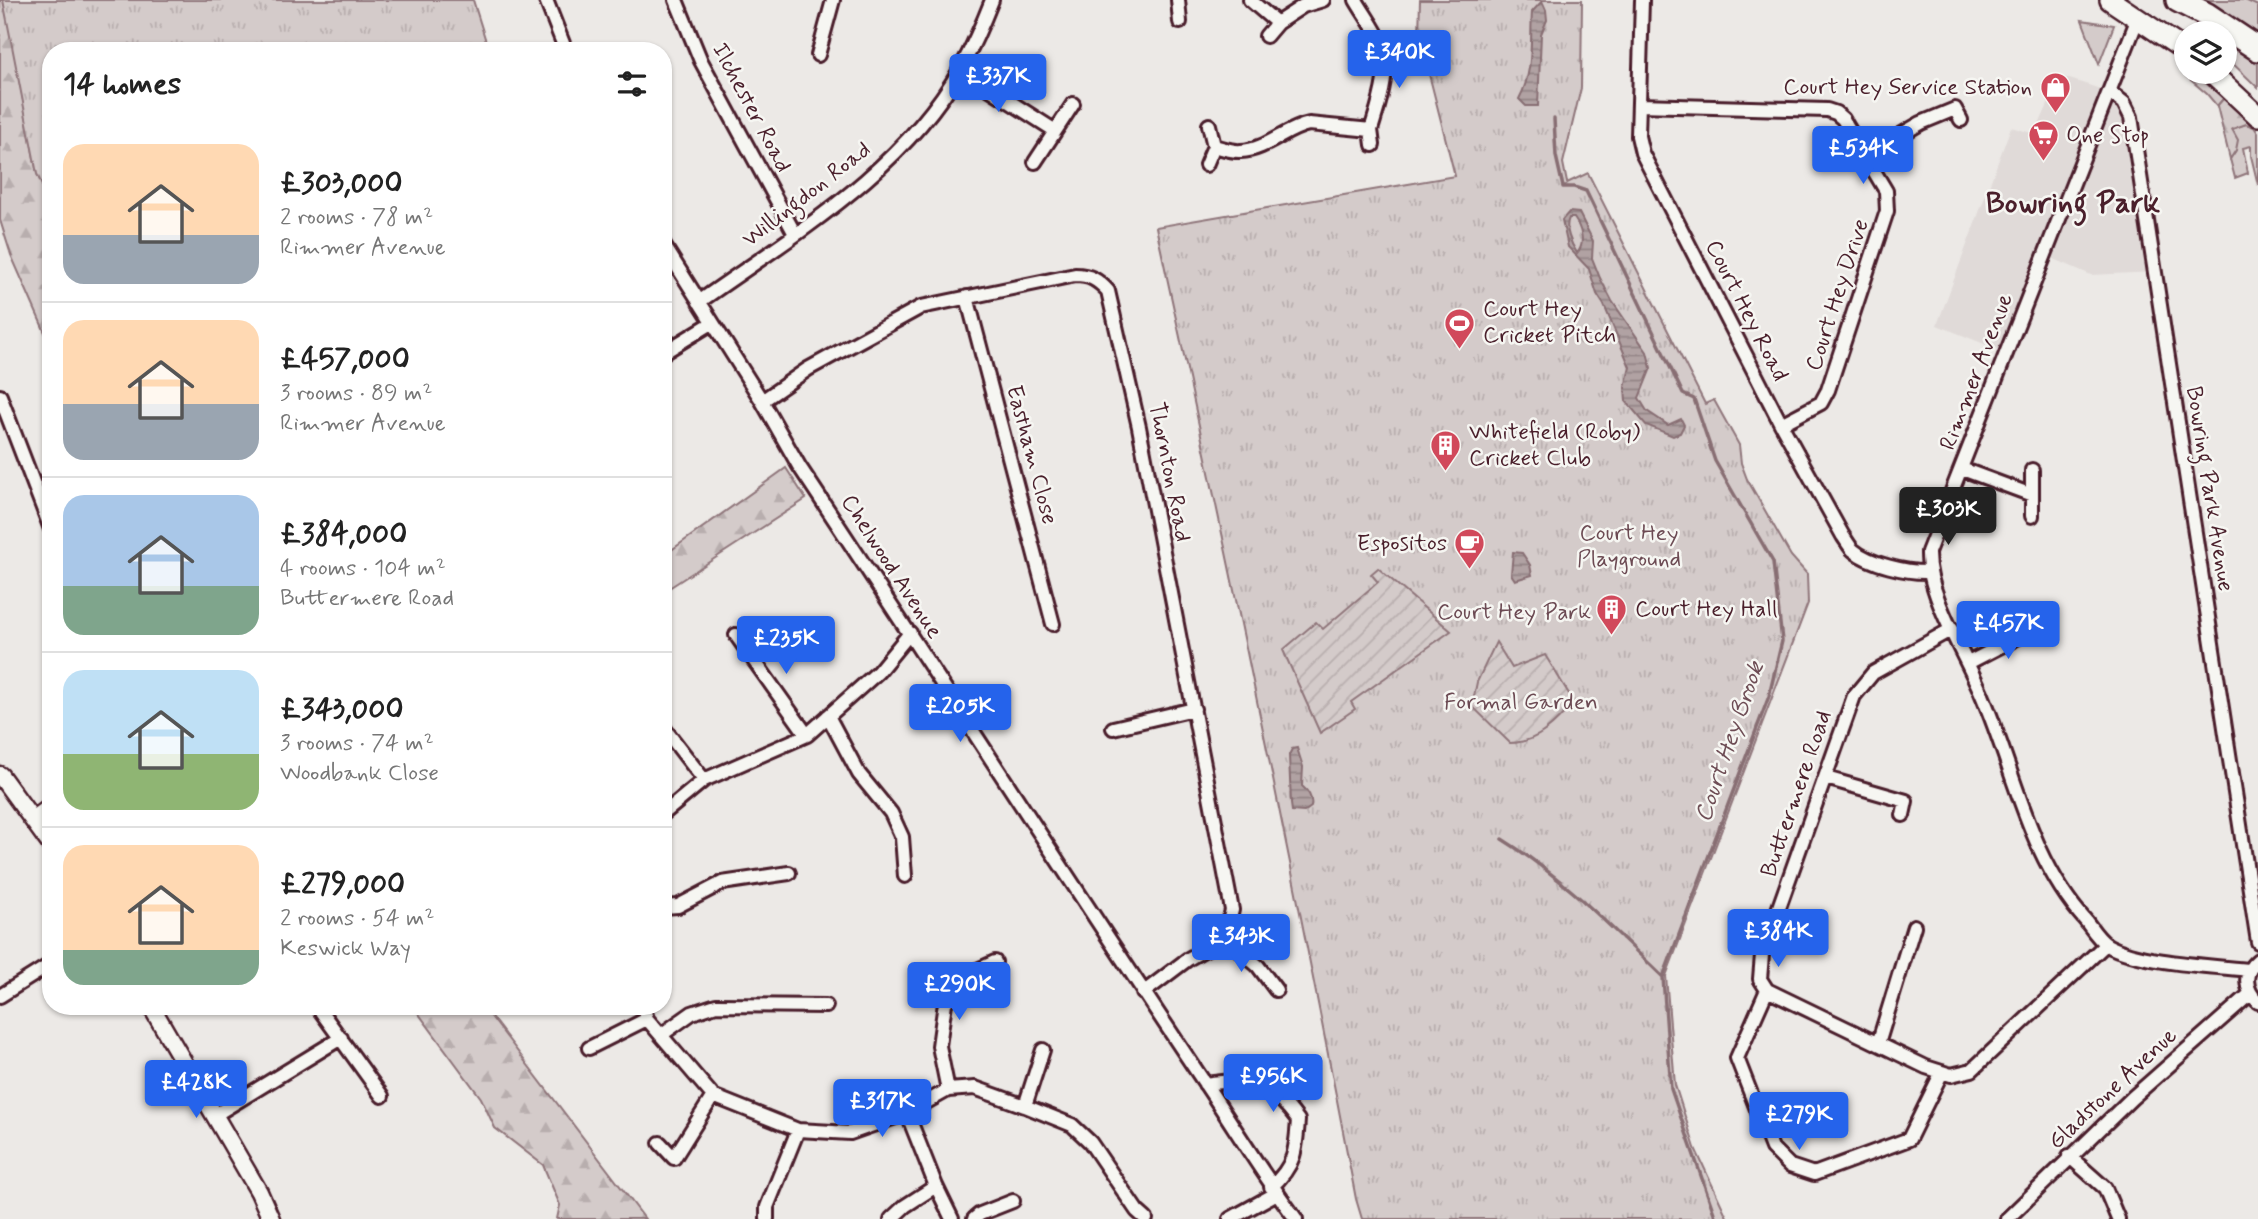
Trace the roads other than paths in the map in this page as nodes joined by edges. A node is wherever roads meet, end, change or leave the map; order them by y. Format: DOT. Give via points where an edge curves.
graph roads {
  1 [pos="545,0"];
  2 [pos="676,0"];
  3 [pos="833,0"];
  4 [pos="992,0"];
  5 [pos="1178,0"];
  6 [pos="1250,0"];
  7 [pos="1323,0"];
  8 [pos="1356,0"];
  9 [pos="1642,0"];
  10 [pos="2109,0"];
  11 [pos="2178,0"];
  12 [pos="2138,18"];
  13 [pos="1180,22"];
  14 [pos="1277,23"];
  15 [pos="1266,36"];
  16 [pos="562,42"];
  17 [pos="2174,43"];
  18 [pos="2258,49"];
  19 [pos="818,55"];
  20 [pos="960,70"];
  21 [pos="2224,84"];
  22 [pos="2109,92"];
  23 [pos="1073,103"];
  24 [pos="1639,106"];
  25 [pos="2258,116"];
  26 [pos="1961,120"];
  27 [pos="1209,125"];
  28 [pos="1054,130"];
  29 [pos="1371,131"];
  30 [pos="1373,145"];
  31 [pos="1214,146"];
  32 [pos="1864,156"];
  33 [pos="1035,162"];
  34 [pos="1206,165"];
  35 [pos="795,233"];
  36 [pos="672,258"];
  37 [pos="967,297"];
  38 [pos="699,302"];
  39 [pos="712,323"];
  40 [pos="672,347"];
  41 [pos="0,396"];
  42 [pos="762,401"];
  43 [pos="1781,424"];
  44 [pos="1962,469"];
  45 [pos="2032,470"];
  46 [pos="2032,495"];
  47 [pos="42,506"];
  48 [pos="2032,516"];
  49 [pos="1929,572"];
  50 [pos="1053,624"];
  51 [pos="1952,629"];
  52 [pos="2032,630"];
  53 [pos="910,633"];
  54 [pos="736,635"];
  55 [pos="1968,663"];
  56 [pos="1194,709"];
  57 [pos="828,716"];
  58 [pos="1113,728"];
  59 [pos="807,735"];
  60 [pos="672,738"];
  61 [pos="0,775"];
  62 [pos="1826,778"];
  63 [pos="704,779"];
  64 [pos="672,806"];
  65 [pos="42,811"];
  66 [pos="1903,815"];
  67 [pos="32,818"];
  68 [pos="42,832"];
  69 [pos="789,873"];
  70 [pos="905,876"];
  71 [pos="672,906"];
  72 [pos="1914,926"];
  73 [pos="1225,938"];
  74 [pos="2258,942"];
  75 [pos="2106,944"];
  76 [pos="2258,960"];
  77 [pos="995,962"];
  78 [pos="42,970"];
  79 [pos="2249,971"];
  80 [pos="1276,990"];
  81 [pos="1767,990"];
  82 [pos="1143,993"];
  83 [pos="0,996"];
  84 [pos="2254,998"];
  85 [pos="826,1006"];
  86 [pos="156,1015"];
  87 [pos="324,1015"];
  88 [pos="642,1015"];
  89 [pos="646,1015"];
  90 [pos="661,1035"];
  91 [pos="341,1038"];
  92 [pos="1878,1044"];
  93 [pos="589,1048"];
  94 [pos="1043,1050"];
  95 [pos="1942,1072"];
  96 [pos="1205,1084"];
  97 [pos="948,1090"];
  98 [pos="713,1096"];
  99 [pos="382,1097"];
  100 [pos="1025,1106"];
  101 [pos="907,1113"];
  102 [pos="215,1115"];
  103 [pos="798,1130"];
  104 [pos="660,1143"];
  105 [pos="2069,1156"];
  106 [pos="936,1186"];
  107 [pos="1274,1190"];
  108 [pos="1013,1201"];
  109 [pos="1137,1216"];
  110 [pos="271,1219"];
  111 [pos="768,1219"];
  112 [pos="891,1219"];
  113 [pos="952,1219"];
  114 [pos="974,1219"];
  115 [pos="1230,1219"];
  116 [pos="1296,1219"];
  117 [pos="2007,1219"];
  118 [pos="2118,1219"];
  1 -- 16 [label="street"];
  2 -- 35 [label="street, Ilchester Road" via="701,61"];
  3 -- 19 [label="street"];
  4 -- 20 [label="street, Willingdon Road"];
  5 -- 13 [label="street"];
  6 -- 14 [label="street"];
  7 -- 14 [label="street" via="1303,6"];
  8 -- 29 [label="street" via="1382,46 1385,67"];
  9 -- 24 [label="street, Court Hey Road"];
  10 -- 12 [label="main road"];
  11 -- 18 [label="highway"];
  12 -- 17 [label="main road"];
  12 -- 22 [label="street, Rimmer Avenue"];
  14 -- 15 [label="street"];
  20 -- 28 [label="street"];
  20 -- 35 [label="street, Willingdon Road" via="932,111 877,170"];
  21 -- 25 [label="main road"];
  22 -- 44 [label="street, Rimmer Avenue"];
  22 -- 74 [label="street, Bowring Park Avenue" via="2124,103 2131,117"];
  23 -- 28 [label="street"];
  24 -- 32 [label="street, Court Hey Drive" via="1827,110 1843,119"];
  24 -- 43 [label="street, Court Hey Road" via="1642,153"];
  26 -- 32 [label="street" via="1955,109"];
  27 -- 31 [label="street"];
  28 -- 33 [label="street"];
  29 -- 30 [label="street"];
  29 -- 31 [label="street" via="1309,124 1249,150"];
  31 -- 34 [label="street"];
  32 -- 43 [label="street, Court Hey Drive" via="1886,191 1887,211 1828,390 1821,403"];
  35 -- 38 [label="street, Willingdon Road"];
  36 -- 38 [label="street, Chelwood Avenue"];
  37 -- 42 [label="street, Thornton Road" via="920,307 808,369"];
  37 -- 50 [label="street, Eastham Close"];
  37 -- 56 [label="street, Thornton Road" via="1075,275 1088,275 1108,291"];
  38 -- 39 [label="street, Chelwood Avenue"];
  39 -- 40 [label="street"];
  39 -- 42 [label="street, Chelwood Avenue"];
  41 -- 47 [label="street"];
  42 -- 53 [label="street, Chelwood Avenue" via="799,466"];
  43 -- 49 [label="street, Court Hey Road" via="1853,550 1908,571"];
  44 -- 46 [label="street"];
  44 -- 49 [label="street, Rimmer Avenue" via="1928,552"];
  45 -- 46 [label="street"];
  46 -- 48 [label="street"];
  49 -- 51 [label="street, Rimmer Avenue"];
  51 -- 55 [label="street, Rimmer Avenue"];
  51 -- 62 [label="street, Buttermere Road" via="1873,673 1861,685 1847,711"];
  52 -- 55 [label="street"];
  53 -- 57 [label="street" via="878,672"];
  53 -- 82 [label="street, Chelwood Avenue"];
  54 -- 59 [label="street"];
  55 -- 75 [label="street, Rimmer Avenue" via="2029,827 2066,899"];
  56 -- 58 [label="street"];
  56 -- 73 [label="street, Thornton Road" via="1233,910"];
  57 -- 59 [label="street"];
  57 -- 70 [label="street" via="859,774 891,813 901,837"];
  59 -- 63 [label="street"];
  60 -- 63 [label="street"];
  61 -- 67 [label="street"];
  62 -- 66 [label="street" via="1906,801"];
  62 -- 81 [label="street, Buttermere Road" via="1762,955 1760,979"];
  63 -- 64 [label="street"];
  65 -- 67 [label="street"];
  67 -- 68 [label="street"];
  69 -- 71 [label="street" via="722,883"];
  72 -- 92 [label="street"];
  73 -- 80 [label="street" via="1258,966"];
  73 -- 82 [label="street"];
  75 -- 79 [label="street, Rimmer Avenue" via="2146,958"];
  75 -- 95 [label="street" via="1972,1070 1951,1075"];
  76 -- 79 [label="street"];
  77 -- 97 [label="street" via="969,974 945,1003 939,1046"];
  78 -- 83 [label="street"];
  79 -- 84 [label="street"];
  81 -- 92 [label="street"];
  81 -- 95 [label="street" via="1737,1058 1772,1148 1790,1166 1814,1174 1909,1139"];
  82 -- 96 [label="street, Chelwood Avenue"];
  84 -- 105 [label="street, Gladstone Avenue"];
  85 -- 90 [label="street" via="716,1005 692,1013"];
  86 -- 102 [label="street"];
  87 -- 91 [label="street"];
  88 -- 93 [label="street"];
  89 -- 90 [label="street"];
  90 -- 98 [label="street"];
  91 -- 99 [label="street"];
  91 -- 102 [label="street"];
  92 -- 95 [label="street"];
  94 -- 100 [label="street"];
  96 -- 107 [label="street, Chelwood Avenue"];
  96 -- 107 [label="street" via="1259,1083 1283,1099 1298,1119 1296,1148 1287,1173"];
  97 -- 100 [label="street" via="975,1088"];
  97 -- 101 [label="street"];
  98 -- 103 [label="street"];
  98 -- 104 [label="street" via="674,1158"];
  100 -- 109 [label="street" via="1072,1125 1090,1142"];
  101 -- 103 [label="street" via="850,1133"];
  101 -- 106 [label="street"];
  102 -- 110 [label="street"];
  103 -- 111 [label="street" via="767,1207"];
  105 -- 117 [label="street, Gladstone Avenue"];
  105 -- 118 [label="street" via="2105,1188"];
  106 -- 112 [label="street"];
  106 -- 113 [label="street"];
  107 -- 115 [label="street"];
  107 -- 116 [label="street, Chelwood Avenue"];
  108 -- 114 [label="street"];
}
